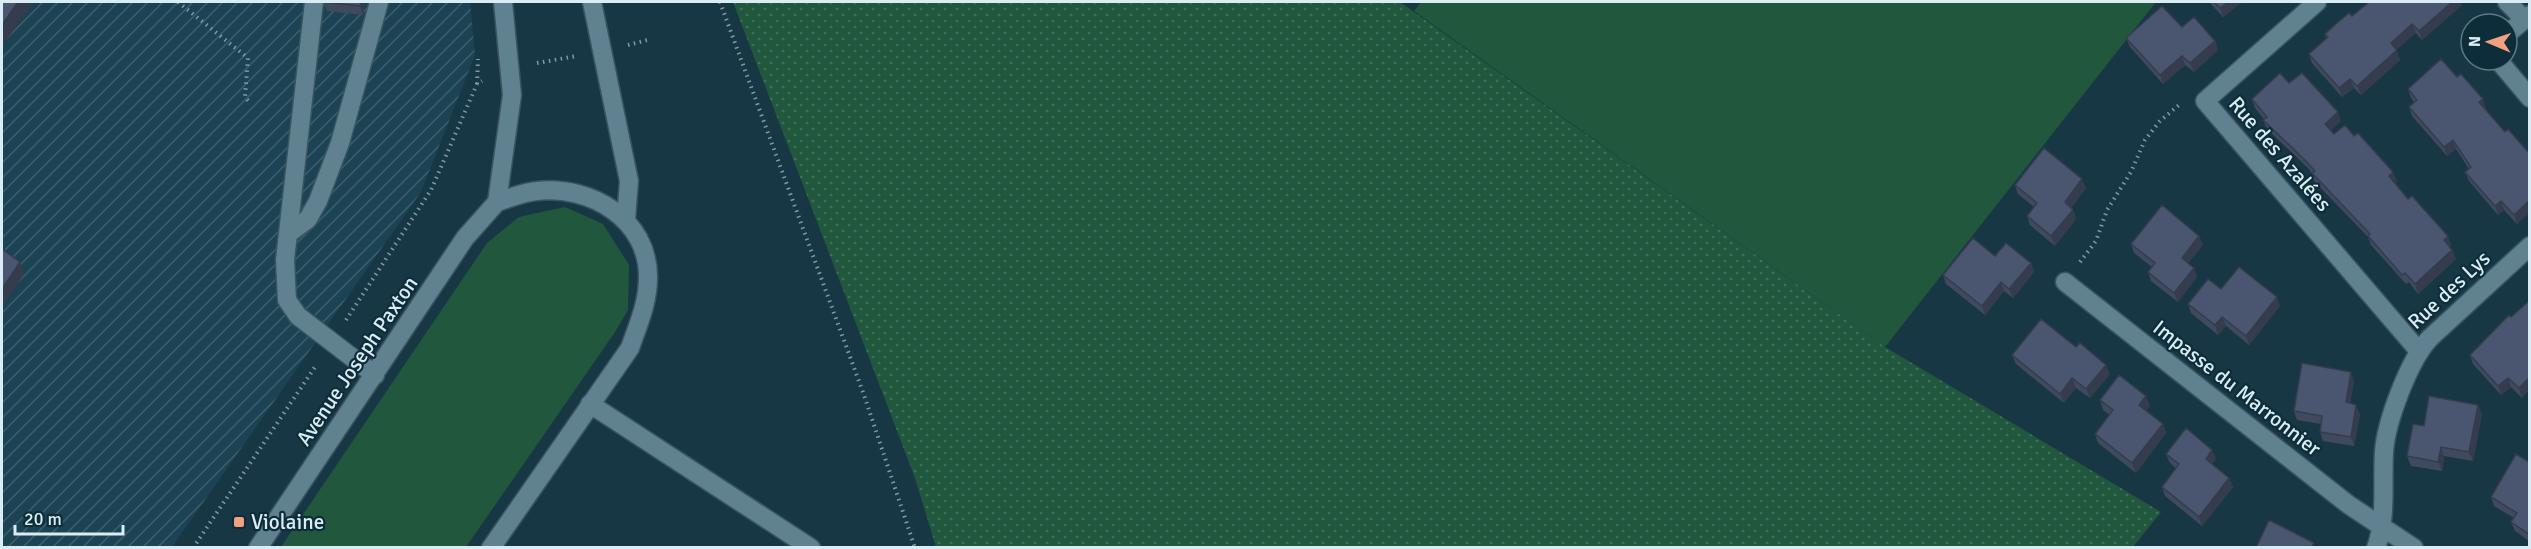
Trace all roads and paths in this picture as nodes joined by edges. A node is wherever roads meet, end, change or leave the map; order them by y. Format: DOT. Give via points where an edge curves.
graph roads {
  1 [pos="178,2"];
  2 [pos="314,2"];
  3 [pos="379,2"];
  4 [pos="503,2"];
  5 [pos="592,2"];
  6 [pos="720,2"];
  7 [pos="2318,2"];
  8 [pos="2507,2"];
  9 [pos="2527,17"];
  10 [pos="651,39"];
  11 [pos="603,50"];
  12 [pos="509,66"];
  13 [pos="2508,72"];
  14 [pos="2529,98"];
  15 [pos="2205,101"];
  16 [pos="251,104"];
  17 [pos="497,202"];
  18 [pos="626,219"];
  19 [pos="288,234"];
  20 [pos="2529,246"];
  21 [pos="2066,282"];
  22 [pos="332,343"];
  23 [pos="2418,350"];
  24 [pos="375,375"];
  25 [pos="590,404"];
  26 [pos="2383,528"];
  27 [pos="193,548"];
  28 [pos="258,548"];
  29 [pos="491,548"];
  30 [pos="811,548"];
  31 [pos="915,548"];
  32 [pos="2376,548"];
  33 [pos="2414,548"];
  1 -- 16 [label="path" via="248,58 245,97"];
  2 -- 19 [label="street"];
  3 -- 19 [label="street" via="340,143 318,201 308,219"];
  4 -- 12 [label="street"];
  5 -- 11 [label="street"];
  6 -- 31 [label="path" via="864,395"];
  7 -- 15 [label="street, Rue des Azalées"];
  8 -- 9 [label="street"];
  10 -- 11 [label="path"];
  11 -- 12 [label="path"];
  11 -- 18 [label="street" via="629,182"];
  12 -- 17 [label="street" via="512,95"];
  12 -- 22 [label="path" via="477,84 431,190"];
  13 -- 14 [label="street"];
  15 -- 21 [label="path" via="2196,90 2160,121 2145,140 2107,210 2096,241"];
  15 -- 23 [label="street, Rue des Azalées"];
  17 -- 18 [label="street" via="537,190 576,193 603,203"];
  17 -- 24 [label="street, Avenue Joseph Paxton" via="465,238"];
  18 -- 25 [label="street" via="641,243 648,277 644,312 630,348"];
  19 -- 22 [label="street" via="287,300 298,316"];
  20 -- 23 [label="street, Rue des Lys"];
  21 -- 26 [label="street, Impasse du Marronnier"];
  22 -- 24 [label="street"];
  22 -- 27 [label="path"];
  23 -- 26 [label="street, Rue des Lys" via="2384,448"];
  24 -- 28 [label="street, Avenue Joseph Paxton"];
  25 -- 29 [label="street"];
  25 -- 30 [label="street"];
  26 -- 32 [label="street, Rue des Lys"];
  26 -- 33 [label="street, Impasse du Marronnier"];
}
